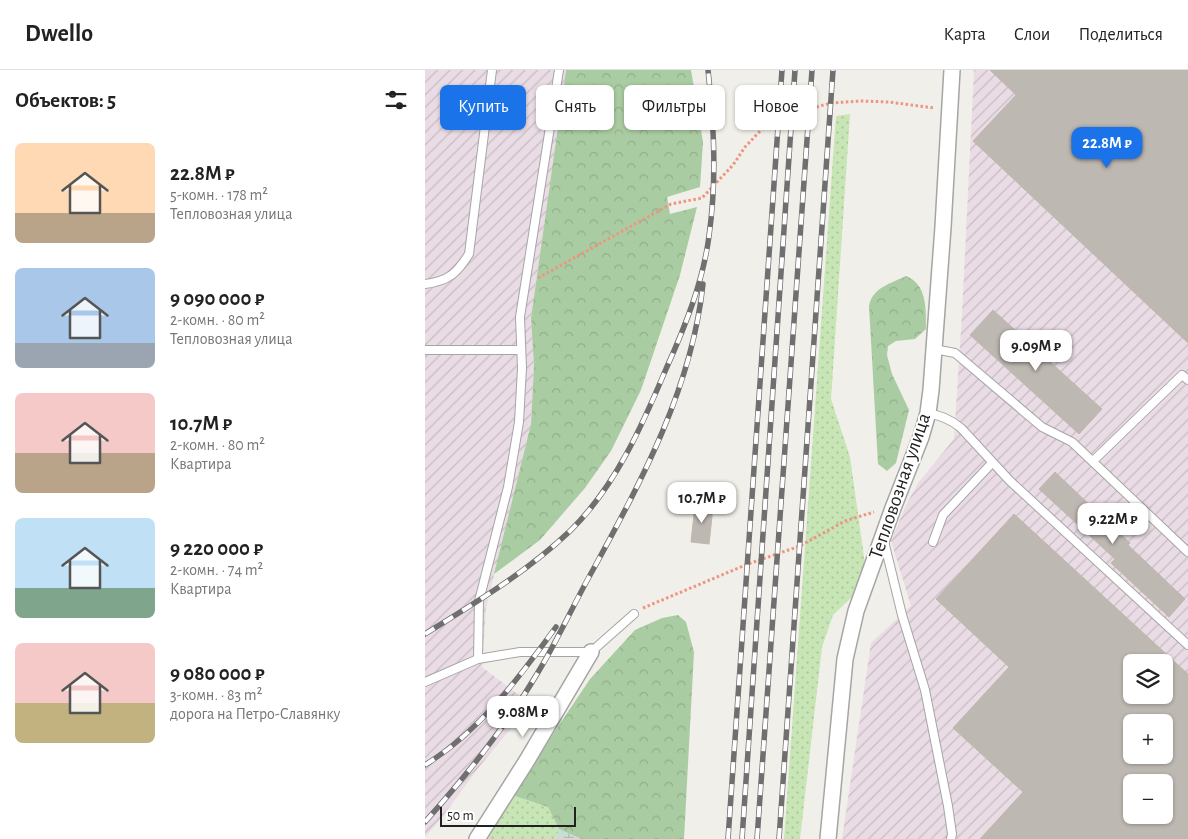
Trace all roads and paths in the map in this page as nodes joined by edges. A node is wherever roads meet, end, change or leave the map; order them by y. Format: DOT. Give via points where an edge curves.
graph roads {
  1 [pos="492,70"];
  2 [pos="559,70"];
  3 [pos="952,70"];
  4 [pos="950,110"];
  5 [pos="425,284"];
  6 [pos="525,286"];
  7 [pos="934,349"];
  8 [pos="425,350"];
  9 [pos="521,350"];
  10 [pos="1188,380"];
  11 [pos="928,413"];
  12 [pos="1093,461"];
  13 [pos="992,463"];
  14 [pos="893,508"];
  15 [pos="883,537"];
  16 [pos="933,542"];
  17 [pos="1188,552"];
  18 [pos="651,604"];
  19 [pos="634,614"];
  20 [pos="1188,645"];
  21 [pos="591,652"];
  22 [pos="479,659"];
  23 [pos="425,682"];
  24 [pos="477,839"];
  25 [pos="828,839"];
  26 [pos="951,839"];
  1 -- 5 [label="lane" via="469,254 459,270 446,280"];
  2 -- 6 [label="lane"];
  3 -- 4 [label="street, Тепловозная улица"];
  4 -- 6 [label="path" via="861,101 831,103 779,117 764,127 701,198 671,204"];
  4 -- 7 [label="street, Тепловозная улица"];
  6 -- 9 [label="lane" via="520,317"];
  7 -- 11 [label="street, Тепловозная улица"];
  7 -- 12 [label="lane" via="955,353 1042,427 1072,442"];
  8 -- 9 [label="lane"];
  9 -- 22 [label="lane" via="519,422 508,487 479,601"];
  10 -- 12 [label="lane" via="1182,375"];
  11 -- 13 [label="lane" via="952,420"];
  11 -- 14 [label="street, Тепловозная улица"];
  12 -- 17 [label="lane"];
  13 -- 16 [label="lane" via="943,515"];
  13 -- 20 [label="lane"];
  14 -- 15 [label="street, Тепловозная улица"];
  14 -- 18 [label="path" via="845,521 800,546"];
  15 -- 25 [label="street, Тепловозная улица" via="856,611 845,660"];
  15 -- 26 [label="lane" via="925,690 948,806"];
  19 -- 21 [label="lane"];
  21 -- 22 [label="lane" via="520,652"];
  21 -- 24 [label="street"];
  22 -- 23 [label="lane"];
}
